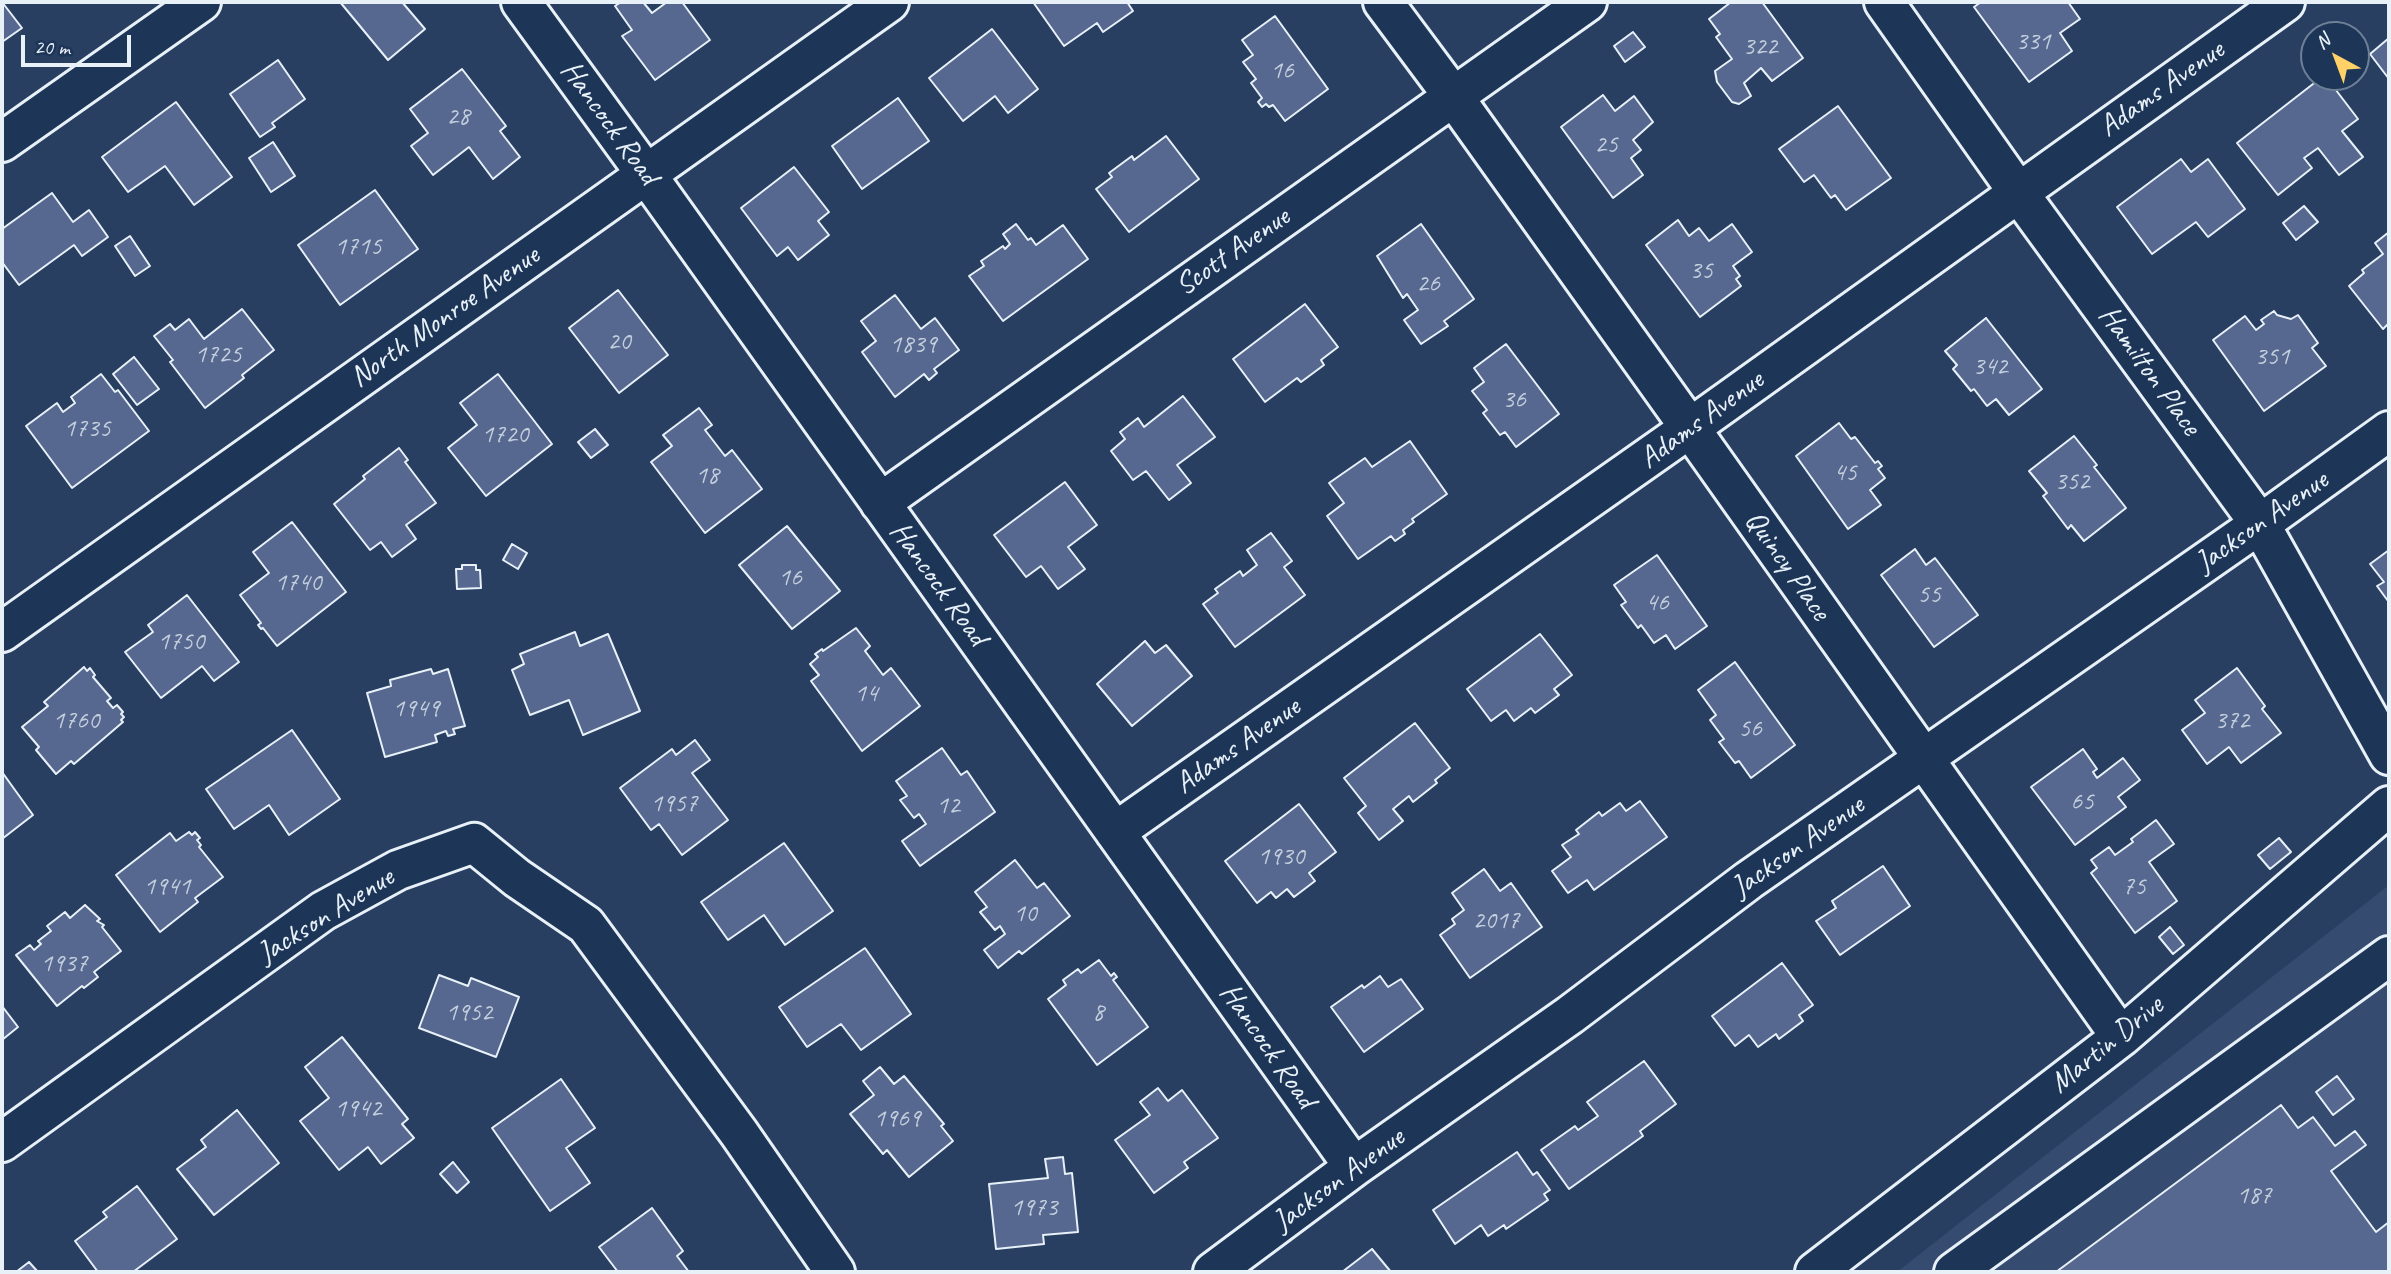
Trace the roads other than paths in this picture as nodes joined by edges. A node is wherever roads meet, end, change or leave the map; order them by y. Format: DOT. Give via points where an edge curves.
graph roads {
  1 [pos="201,2"];
  2 [pos="521,2"];
  3 [pos="889,2"];
  4 [pos="1383,2"];
  5 [pos="1587,2"];
  6 [pos="1884,2"];
  7 [pos="2285,2"];
  8 [pos="1453,96"];
  9 [pos="2,142"];
  10 [pos="646,174"];
  11 [pos="2018,192"];
  12 [pos="1690,428"];
  13 [pos="2389,431"];
  14 [pos="880,503"];
  15 [pos="2260,524"];
  16 [pos="2,632"];
  17 [pos="2389,755"];
  18 [pos="1924,759"];
  19 [pos="2389,806"];
  20 [pos="1115,832"];
  21 [pos="2389,956"];
  22 [pos="2121,1037"];
  23 [pos="2,1142"];
  24 [pos="1354,1167"];
  25 [pos="835,1272"];
  26 [pos="1213,1272"];
  27 [pos="1815,1272"];
  28 [pos="1954,1272"];
  1 -- 9 [label="street"];
  2 -- 10 [label="street, Hancock Road"];
  3 -- 10 [label="street, North Monroe Avenue"];
  4 -- 8 [label="street, Quincy Place"];
  5 -- 8 [label="street, Scott Avenue"];
  6 -- 11 [label="street, Hamilton Place"];
  7 -- 11 [label="street, Adams Avenue"];
  8 -- 12 [label="street, Quincy Place"];
  8 -- 14 [label="street, Scott Avenue"];
  10 -- 14 [label="street, Hancock Road"];
  10 -- 16 [label="street, North Monroe Avenue"];
  11 -- 12 [label="street, Adams Avenue"];
  11 -- 15 [label="street, Hamilton Place"];
  12 -- 18 [label="street, Quincy Place"];
  12 -- 20 [label="street, Adams Avenue"];
  13 -- 15 [label="street, Jackson Avenue"];
  14 -- 20 [label="street, Hancock Road"];
  15 -- 17 [label="street, Hamilton Place"];
  15 -- 18 [label="street, Jackson Avenue"];
  18 -- 22 [label="street, Quincy Place"];
  18 -- 24 [label="street, Jackson Avenue"];
  19 -- 22 [label="street, Martin Drive"];
  20 -- 24 [label="street, Hancock Road"];
  21 -- 28 [label="street"];
  22 -- 27 [label="street, Martin Drive"];
  23 -- 25 [label="street, Jackson Avenue" via="323,911 398,870 474,844 586,925"];
  24 -- 26 [label="street, Jackson Avenue"];
}
